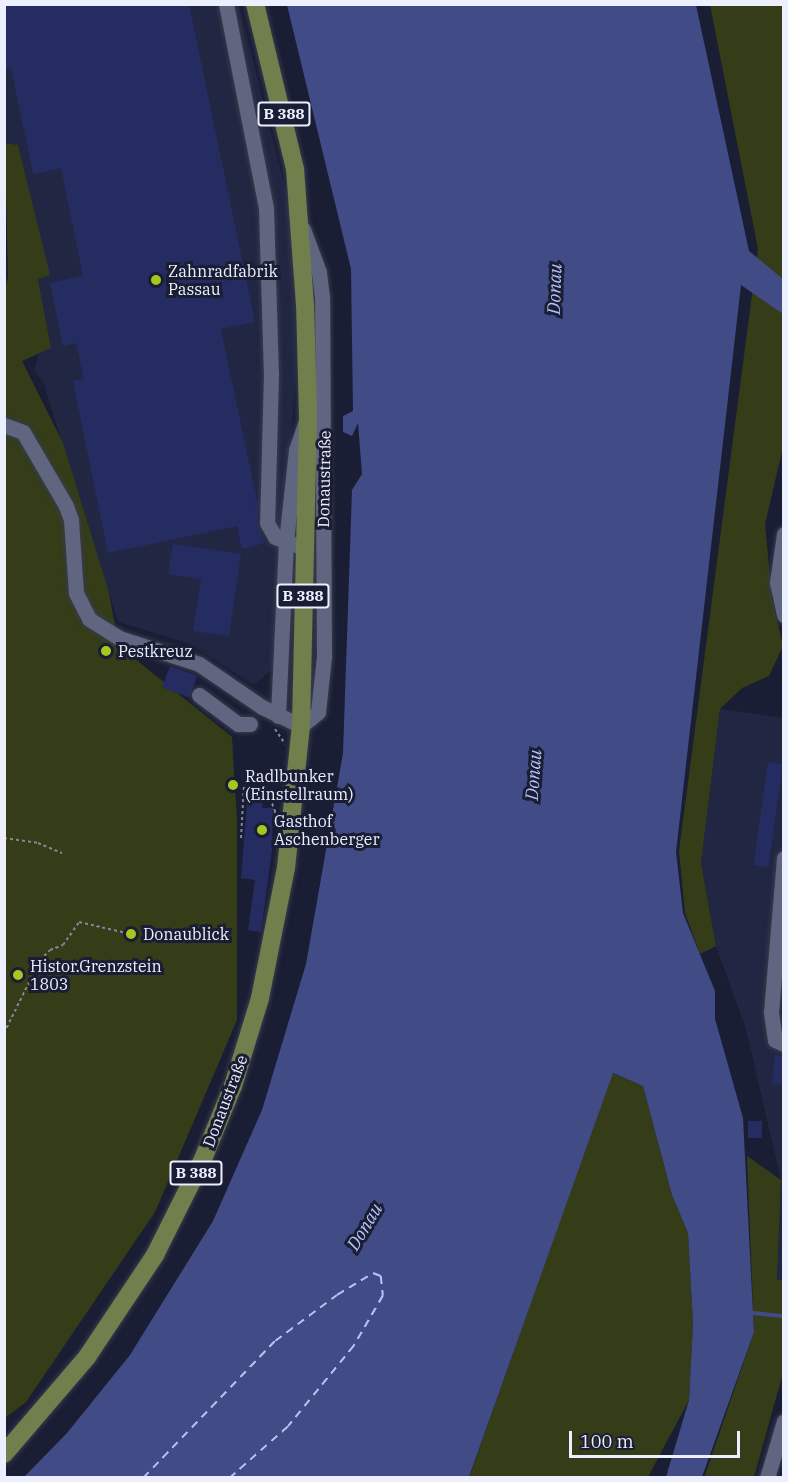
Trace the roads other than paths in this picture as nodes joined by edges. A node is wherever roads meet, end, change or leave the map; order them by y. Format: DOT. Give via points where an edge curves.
graph roads {
  1 [pos="226,4"];
  2 [pos="255,4"];
  3 [pos="302,225"];
  4 [pos="308,416"];
  5 [pos="4,425"];
  6 [pos="783,534"];
  7 [pos="286,542"];
  8 [pos="304,548"];
  9 [pos="783,615"];
  10 [pos="199,694"];
  11 [pos="278,716"];
  12 [pos="250,723"];
  13 [pos="301,726"];
  14 [pos="783,858"];
  15 [pos="778,995"];
  16 [pos="778,1022"];
  17 [pos="783,1044"];
  18 [pos="783,1421"];
  19 [pos="4,1454"];
  20 [pos="767,1478"];
  1 -- 7 [label="street" via="266,208 271,374 267,523 275,537"];
  2 -- 3 [label="main road, Donaustraße / B 388" via="282,107"];
  3 -- 4 [label="main road, Donaustraße / B 388"];
  3 -- 13 [label="street, Donaustraße / B 388" via="319,272 325,376 324,657 318,712"];
  4 -- 7 [label="street" via="296,450"];
  4 -- 8 [label="main road, Donaustraße / B 388"];
  5 -- 11 [label="street" via="22,432 66,506 76,593 89,619 118,638 199,664"];
  6 -- 9 [label="street" via="777,582"];
  7 -- 8 [label="street"];
  7 -- 11 [label="street"];
  8 -- 13 [label="main road, Donaustraße / B 388"];
  10 -- 12 [label="street" via="237,724"];
  11 -- 13 [label="street"];
  13 -- 19 [label="main road, Donaustraße / B 388" via="281,890 260,998 228,1096 155,1255 87,1357"];
  14 -- 15 [label="street"];
  15 -- 16 [label="street"];
  16 -- 17 [label="street" via="775,1040"];
  18 -- 20 [label="street"];
}
